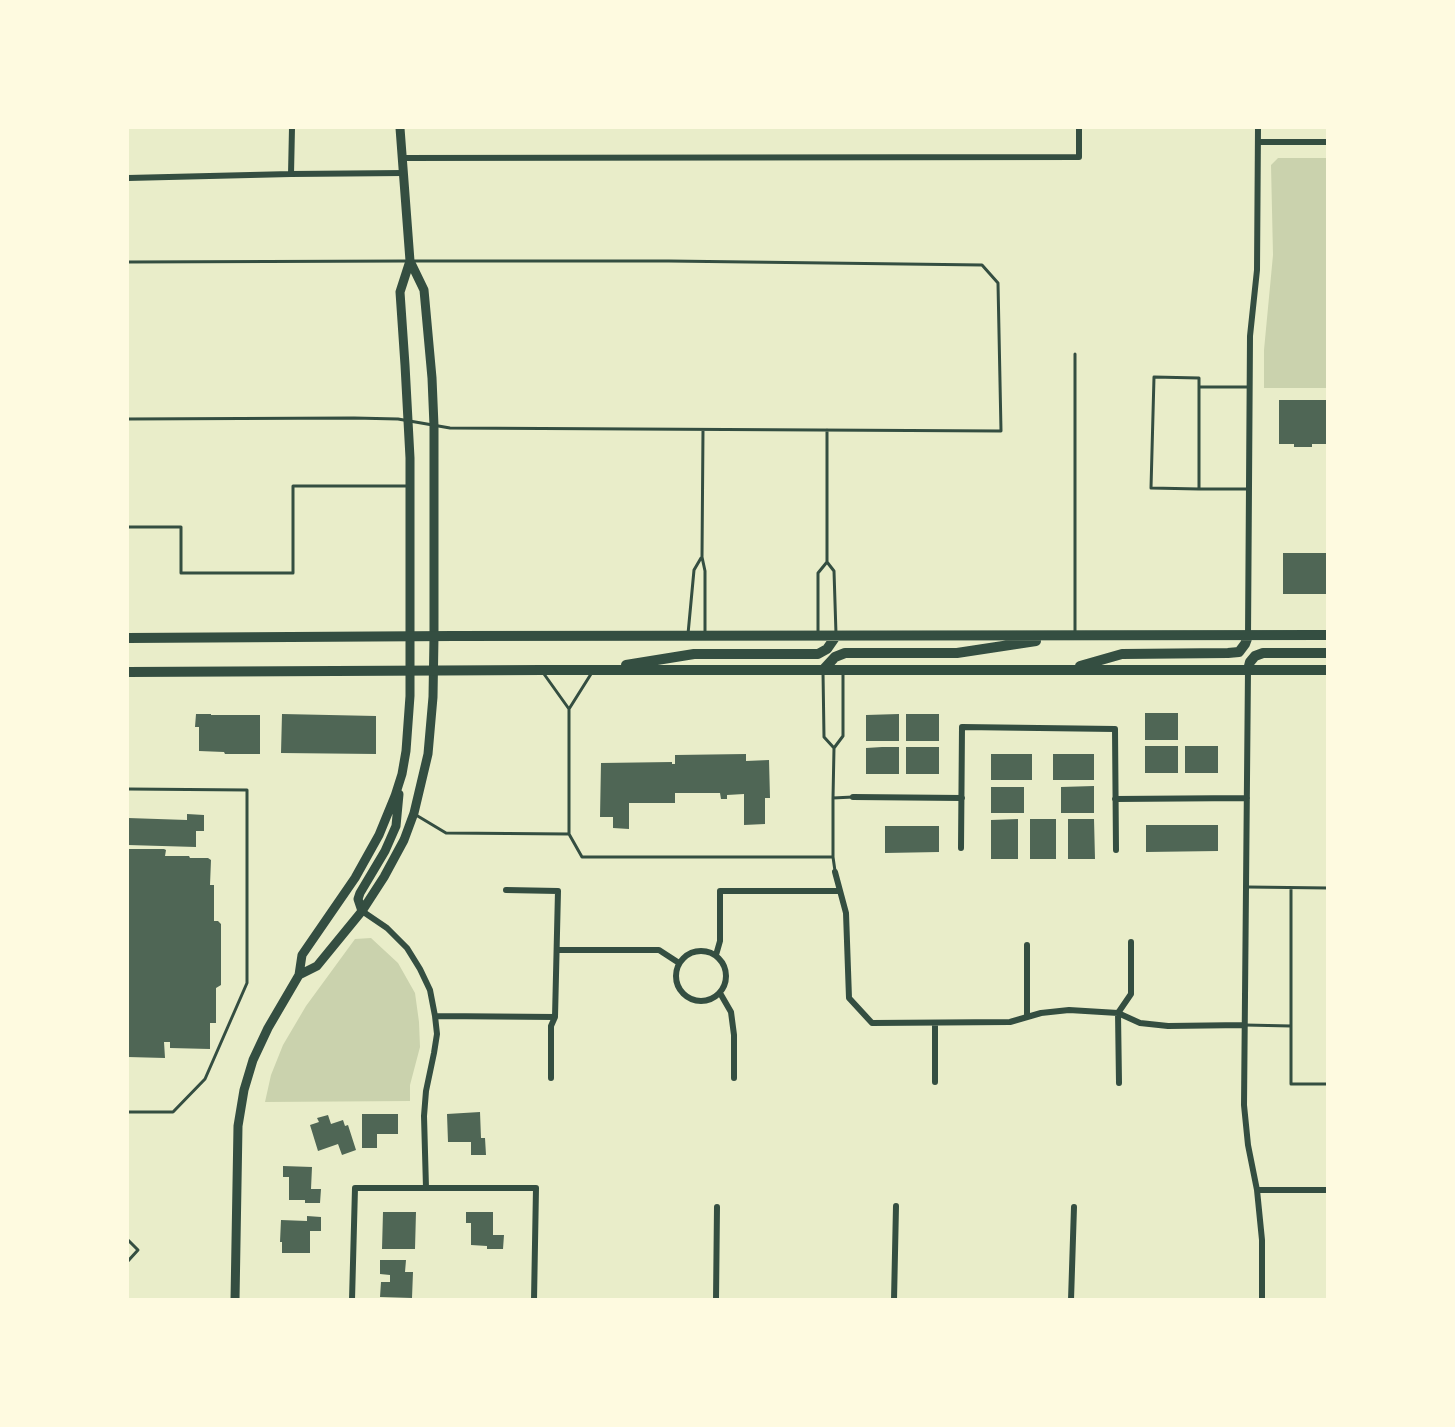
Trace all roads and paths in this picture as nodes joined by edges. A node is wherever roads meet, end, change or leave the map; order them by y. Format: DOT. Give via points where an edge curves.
graph roads {
  1 [pos="292,128"];
  2 [pos="400,128"];
  3 [pos="1079,128"];
  4 [pos="1258,128"];
  5 [pos="1258,142"];
  6 [pos="1328,142"];
  7 [pos="402,158"];
  8 [pos="404,173"];
  9 [pos="291,174"];
  10 [pos="128,178"];
  11 [pos="410,261"];
  12 [pos="128,262"];
  13 [pos="1075,354"];
  14 [pos="1199,387"];
  15 [pos="1249,387"];
  16 [pos="128,419"];
  17 [pos="409,420"];
  18 [pos="434,426"];
  19 [pos="703,430"];
  20 [pos="827,430"];
  21 [pos="410,486"];
  22 [pos="1199,489"];
  23 [pos="1249,489"];
  24 [pos="128,527"];
  25 [pos="702,557"];
  26 [pos="827,562"];
  27 [pos="1328,635"];
  28 [pos="688,636"];
  29 [pos="705,636"];
  30 [pos="818,636"];
  31 [pos="836,636"];
  32 [pos="1075,636"];
  33 [pos="1248,636"];
  34 [pos="411,637"];
  35 [pos="435,637"];
  36 [pos="128,638"];
  37 [pos="1328,653"];
  38 [pos="434,670"];
  39 [pos="542,670"];
  40 [pos="594,670"];
  41 [pos="823,670"];
  42 [pos="843,670"];
  43 [pos="1065,670"];
  44 [pos="1248,670"];
  45 [pos="1328,670"];
  46 [pos="411,671"];
  47 [pos="128,672"];
  48 [pos="569,709"];
  49 [pos="834,748"];
  50 [pos="402,774"];
  51 [pos="128,789"];
  52 [pos="853,797"];
  53 [pos="833,798"];
  54 [pos="962,798"];
  55 [pos="1246,798"];
  56 [pos="1115,799"];
  57 [pos="414,813"];
  58 [pos="569,834"];
  59 [pos="961,848"];
  60 [pos="1116,850"];
  61 [pos="833,857"];
  62 [pos="835,872"];
  63 [pos="1246,887"];
  64 [pos="1291,888"];
  65 [pos="1328,888"];
  66 [pos="506,890"];
  67 [pos="840,891"];
  68 [pos="362,911"];
  69 [pos="1131,942"];
  70 [pos="1026,945"];
  71 [pos="557,950"];
  72 [pos="716,955"];
  73 [pos="679,963"];
  74 [pos="299,975"];
  75 [pos="720,993"];
  76 [pos="1118,1013"];
  77 [pos="435,1016"];
  78 [pos="555,1017"];
  79 [pos="1027,1017"];
  80 [pos="935,1023"];
  81 [pos="1245,1025"];
  82 [pos="1291,1026"];
  83 [pos="551,1078"];
  84 [pos="734,1078"];
  85 [pos="935,1082"];
  86 [pos="1119,1083"];
  87 [pos="1328,1084"];
  88 [pos="128,1112"];
  89 [pos="426,1188"];
  90 [pos="1257,1190"];
  91 [pos="1328,1190"];
  92 [pos="896,1206"];
  93 [pos="717,1207"];
  94 [pos="1074,1207"];
  95 [pos="128,1240"];
  96 [pos="128,1262"];
  97 [pos="235,1299"];
  98 [pos="352,1299"];
  99 [pos="534,1299"];
  100 [pos="716,1299"];
  101 [pos="894,1299"];
  102 [pos="1071,1299"];
  103 [pos="1262,1299"];
  1 -- 9 [label="street"];
  2 -- 7 [label="main road"];
  3 -- 7 [label="street" via="1079,157"];
  4 -- 5 [label="street"];
  5 -- 6 [label="street"];
  5 -- 15 [label="street" via="1257,270"];
  7 -- 8 [label="main road"];
  8 -- 9 [label="street"];
  8 -- 11 [label="main road"];
  9 -- 10 [label="street"];
  11 -- 12 [label="lane"];
  11 -- 17 [label="main road" via="400,292"];
  11 -- 18 [label="main road" via="424,290"];
  11 -- 20 [label="lane" via="982,265 998,283 1001,431"];
  13 -- 32 [label="lane"];
  14 -- 15 [label="lane"];
  14 -- 22 [label="lane"];
  14 -- 22 [label="lane" via="1199,378 1154,377 1151,488"];
  15 -- 23 [label="street"];
  16 -- 17 [label="lane"];
  17 -- 18 [label="lane"];
  17 -- 21 [label="main road"];
  18 -- 19 [label="lane"];
  18 -- 35 [label="main road"];
  19 -- 20 [label="lane"];
  19 -- 25 [label="lane"];
  20 -- 26 [label="lane"];
  21 -- 24 [label="lane" via="293,486 293,573 181,573 181,527"];
  21 -- 34 [label="main road"];
  22 -- 23 [label="lane"];
  23 -- 33 [label="street"];
  25 -- 28 [label="lane" via="694,570"];
  25 -- 29 [label="lane"];
  26 -- 30 [label="lane" via="818,573"];
  26 -- 31 [label="lane" via="834,571"];
  27 -- 33 [label="main road"];
  28 -- 29 [label="main road"];
  28 -- 35 [label="main road"];
  29 -- 30 [label="main road"];
  30 -- 31 [label="main road"];
  31 -- 32 [label="main road"];
  31 -- 40 [label="main road" via="818,654 694,654"];
  32 -- 33 [label="main road"];
  32 -- 41 [label="main road" via="957,653 845,653"];
  33 -- 43 [label="main road" via="1239,652 1122,654"];
  34 -- 35 [label="main road"];
  34 -- 36 [label="main road"];
  34 -- 46 [label="main road"];
  35 -- 38 [label="main road"];
  37 -- 44 [label="main road" via="1263,652 1255,656"];
  38 -- 39 [label="main road"];
  38 -- 46 [label="main road"];
  38 -- 57 [label="main road" via="428,754"];
  39 -- 40 [label="main road"];
  39 -- 48 [label="lane"];
  40 -- 41 [label="main road"];
  40 -- 48 [label="lane"];
  41 -- 42 [label="main road"];
  41 -- 49 [label="lane" via="824,737"];
  42 -- 43 [label="main road"];
  42 -- 49 [label="lane" via="843,736"];
  43 -- 44 [label="main road"];
  44 -- 45 [label="main road"];
  44 -- 55 [label="street"];
  46 -- 47 [label="main road"];
  46 -- 50 [label="main road"];
  48 -- 58 [label="lane"];
  49 -- 53 [label="lane"];
  50 -- 68 [label="main road" via="396,826 360,893"];
  50 -- 74 [label="main road" via="379,836 302,955"];
  51 -- 88 [label="lane" via="247,790 247,983 205,1079 173,1112"];
  52 -- 53 [label="lane"];
  52 -- 54 [label="street"];
  53 -- 61 [label="lane"];
  54 -- 56 [label="street" via="962,727 1115,729"];
  54 -- 59 [label="street"];
  55 -- 56 [label="street"];
  55 -- 63 [label="street"];
  56 -- 60 [label="street"];
  57 -- 58 [label="lane" via="446,833"];
  57 -- 68 [label="main road" via="404,840"];
  58 -- 61 [label="lane" via="582,857"];
  61 -- 62 [label="lane"];
  62 -- 67 [label="street"];
  63 -- 64 [label="lane"];
  63 -- 81 [label="street"];
  64 -- 65 [label="lane"];
  64 -- 82 [label="lane"];
  66 -- 71 [label="street" via="558,891"];
  67 -- 72 [label="street" via="720,891 720,941"];
  67 -- 80 [label="street" via="846,913 849,998 872,1023"];
  68 -- 74 [label="main road" via="317,966"];
  68 -- 77 [label="street" via="407,948 430,990"];
  69 -- 76 [label="street" via="1131,994"];
  70 -- 79 [label="street"];
  71 -- 73 [label="street" via="659,950"];
  71 -- 78 [label="street"];
  72 -- 73 [label="street" via="699,950"];
  72 -- 75 [label="street" via="727,977"];
  73 -- 75 [label="street" via="676,978 687,996 704,1001"];
  74 -- 97 [label="main road" via="268,1028 244,1090 238,1126"];
  75 -- 84 [label="street" via="731,1012"];
  76 -- 79 [label="street" via="1069,1010"];
  76 -- 81 [label="street" via="1140,1023 1168,1026"];
  76 -- 86 [label="street"];
  77 -- 78 [label="street"];
  77 -- 89 [label="street" via="424,1116"];
  78 -- 83 [label="street" via="551,1026"];
  79 -- 80 [label="street" via="1010,1022"];
  80 -- 85 [label="street"];
  81 -- 82 [label="lane"];
  81 -- 90 [label="street" via="1244,1105"];
  82 -- 87 [label="lane" via="1292,1084"];
  89 -- 98 [label="street" via="355,1188"];
  89 -- 99 [label="street" via="536,1188"];
  90 -- 91 [label="street"];
  90 -- 103 [label="street"];
  92 -- 101 [label="street"];
  93 -- 100 [label="street"];
  94 -- 102 [label="street"];
  95 -- 96 [label="lane" via="138,1250"];
}
